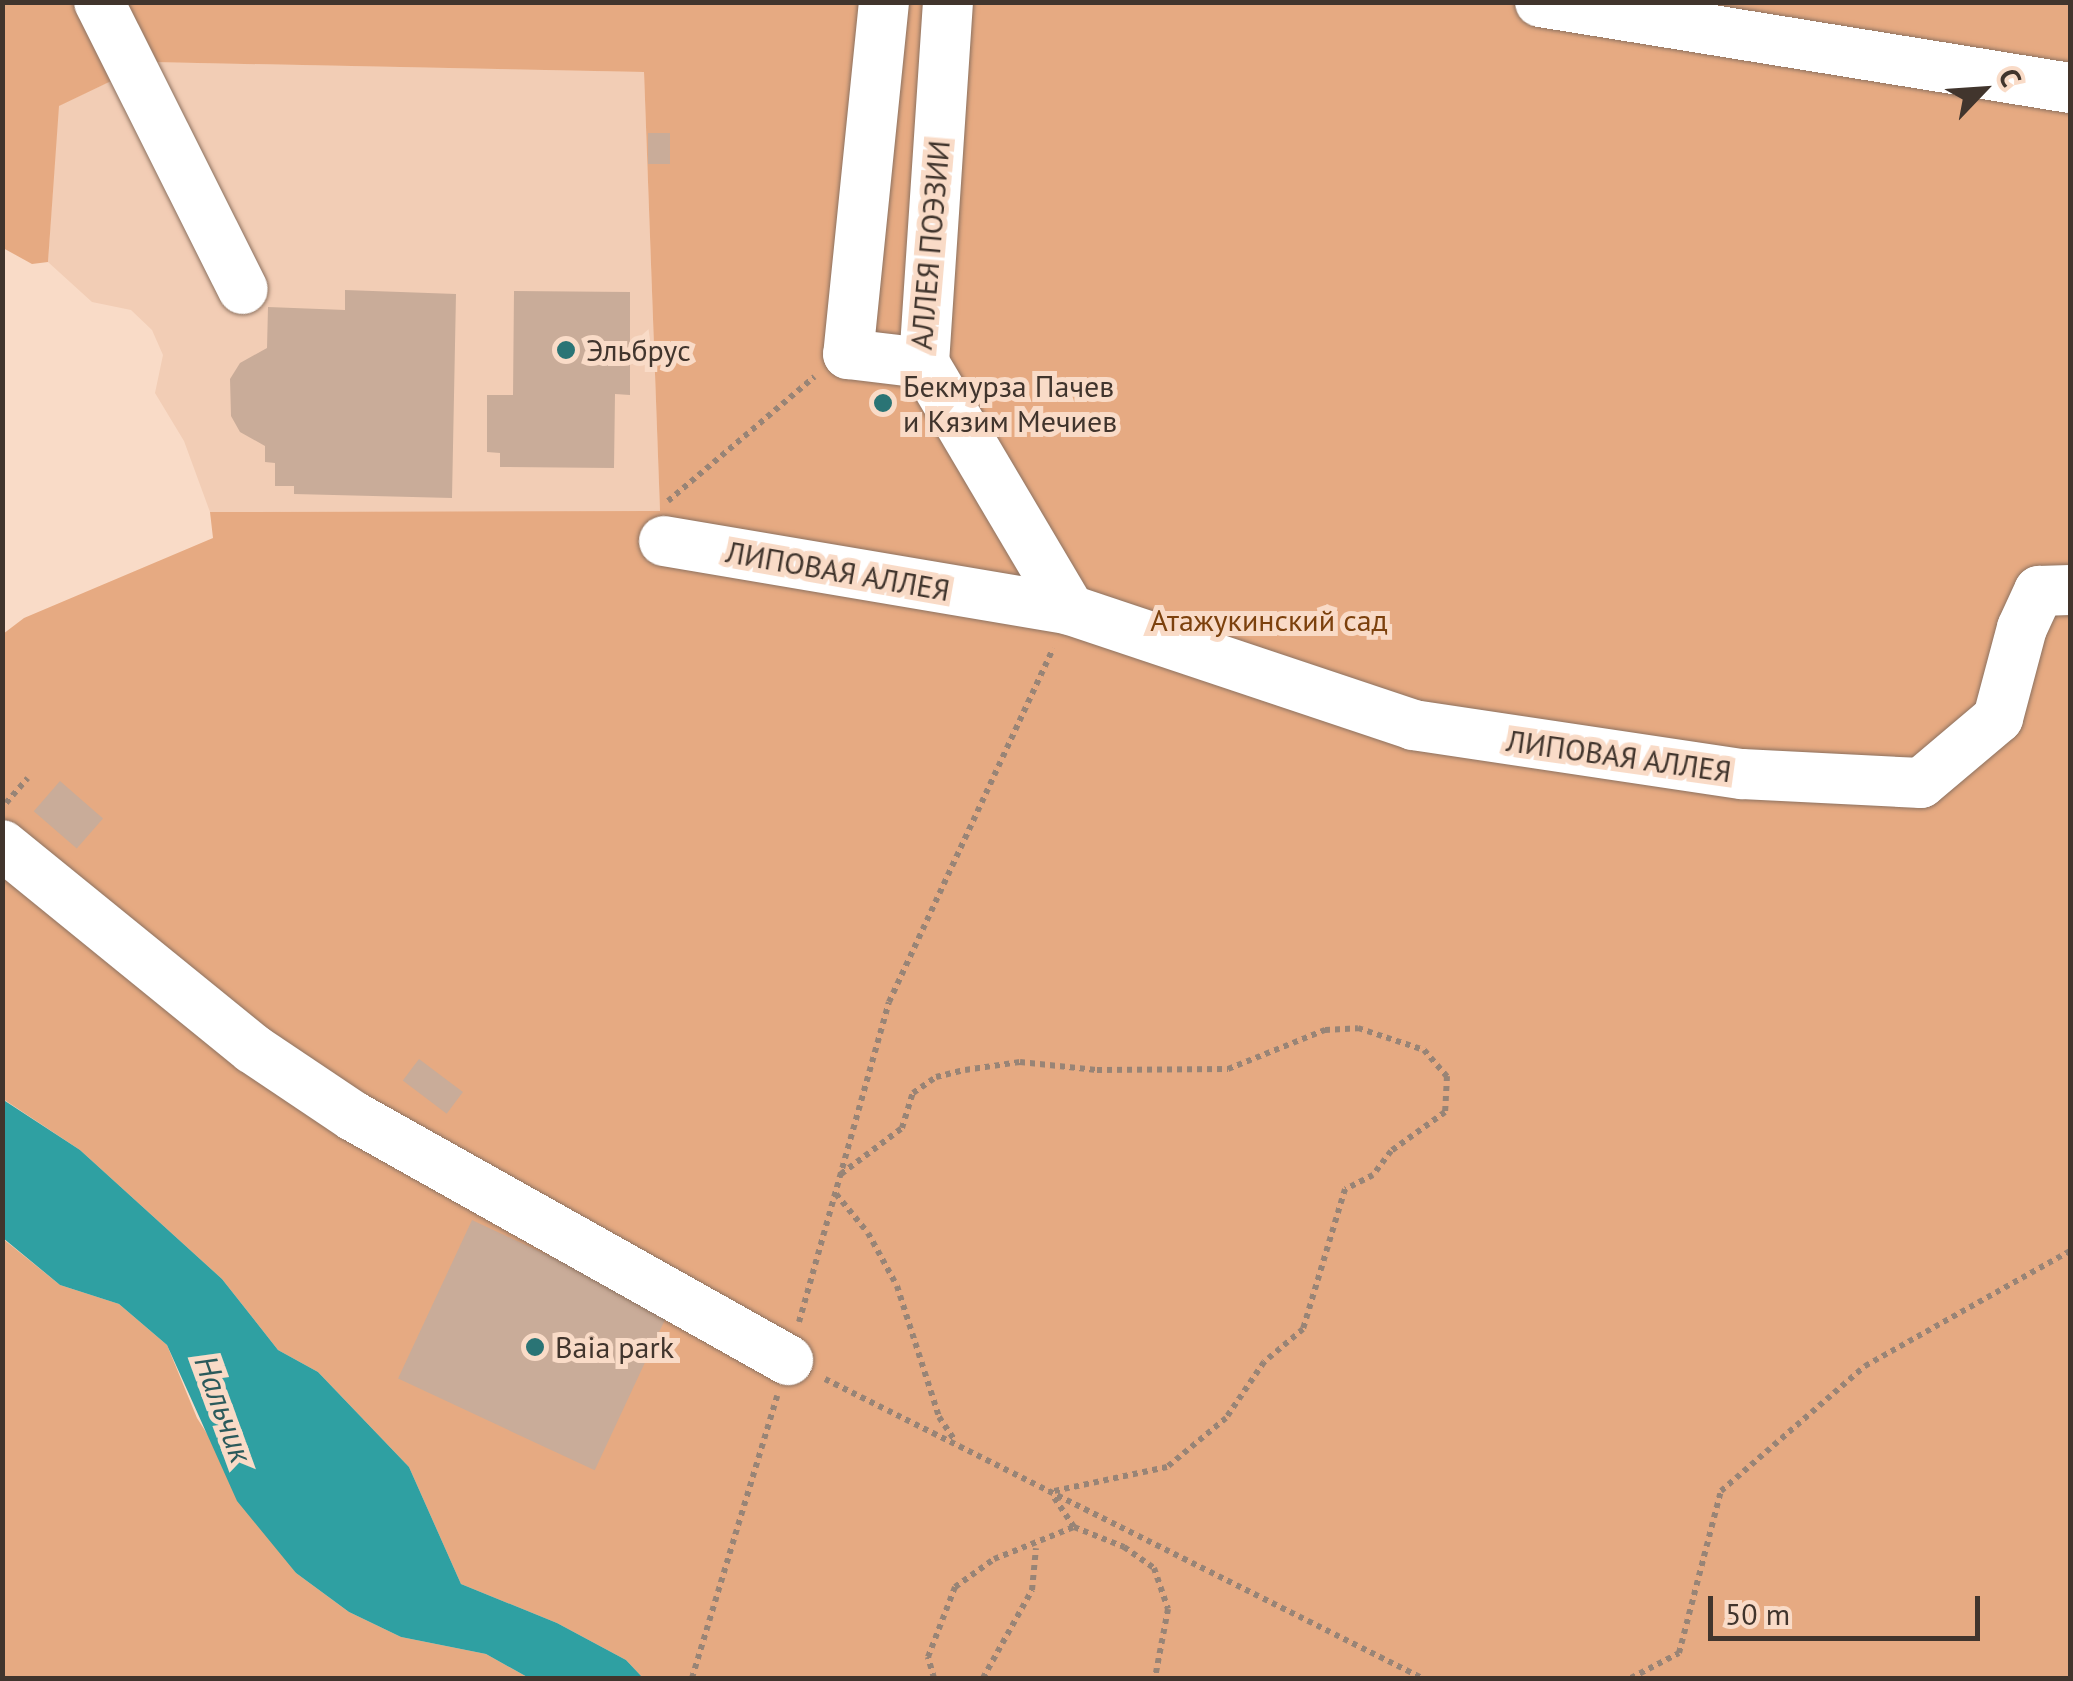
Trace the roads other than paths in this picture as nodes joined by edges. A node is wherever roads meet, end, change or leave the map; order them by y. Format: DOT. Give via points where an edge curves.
graph roads {
  1 [pos="100,2"];
  2 [pos="884,2"];
  3 [pos="948,2"];
  4 [pos="1540,2"];
  5 [pos="2070,88"];
  6 [pos="243,289"];
  7 [pos="924,362"];
  8 [pos="664,541"];
  9 [pos="2070,590"];
  10 [pos="1070,610"];
  11 [pos="8,859"];
  12 [pos="788,1360"];
  1 -- 6 [label="street"];
  2 -- 7 [label="street, АЛЛЕЯ ПОЭЗИИ" via="848,354"];
  3 -- 7 [label="street, АЛЛЕЯ ПОЭЗИИ"];
  4 -- 5 [label="street"];
  7 -- 10 [label="street"];
  8 -- 10 [label="street, ЛИПОВАЯ АЛЛЕЯ"];
  9 -- 10 [label="street, ЛИПОВАЯ АЛЛЕЯ" via="2040,591 2022,628 1998,718 1920,783 1742,774 1413,725"];
  11 -- 12 [label="street" via="253,1049 353,1116"];
}
